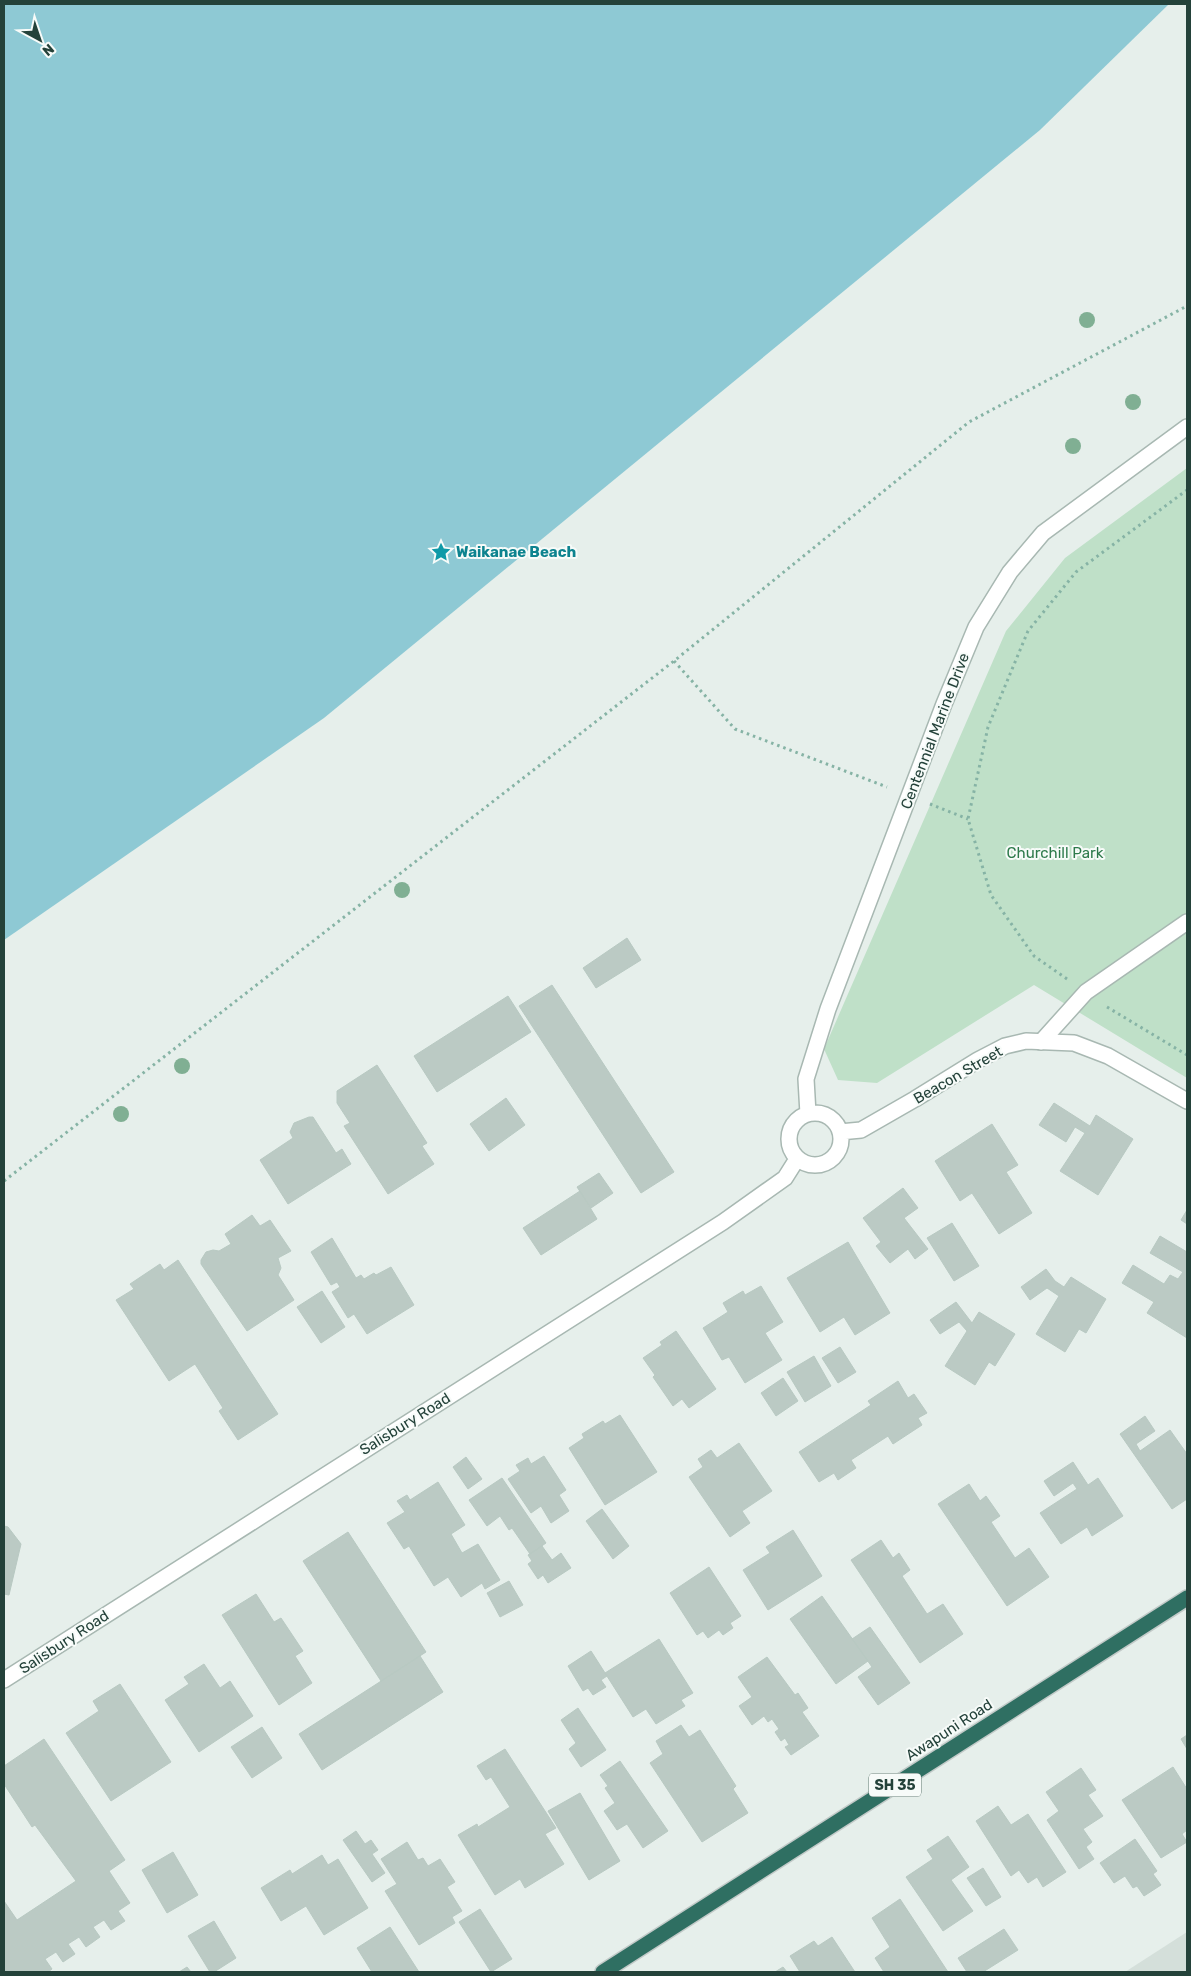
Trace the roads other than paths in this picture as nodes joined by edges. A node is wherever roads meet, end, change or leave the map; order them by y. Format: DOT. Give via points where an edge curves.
graph roads {
  1 [pos="1187,427"];
  2 [pos="1187,922"];
  3 [pos="1041,1042"];
  4 [pos="1187,1101"];
  5 [pos="808,1114"];
  6 [pos="840,1132"];
  7 [pos="797,1159"];
  8 [pos="1187,1598"];
  9 [pos="4,1680"];
  10 [pos="603,1972"];
  1 -- 5 [label="street, Centennial Marine Drive" via="1043,533 1020,559 976,627 815,1048 806,1079"];
  2 -- 3 [label="street" via="1086,992"];
  3 -- 4 [label="street, Beacon Street" via="1074,1043 1108,1056"];
  3 -- 6 [label="street, Beacon Street" via="1005,1046 861,1130"];
  5 -- 6 [label="street" via="818,1112 828,1116"];
  5 -- 7 [label="street" via="793,1125 790,1133 789,1143"];
  6 -- 7 [label="street" via="838,1151 825,1164 815,1166"];
  7 -- 9 [label="street, Salisbury Road" via="785,1178 723,1222"];
  8 -- 10 [label="highway, Awapuni Road / SH 35"];
}
